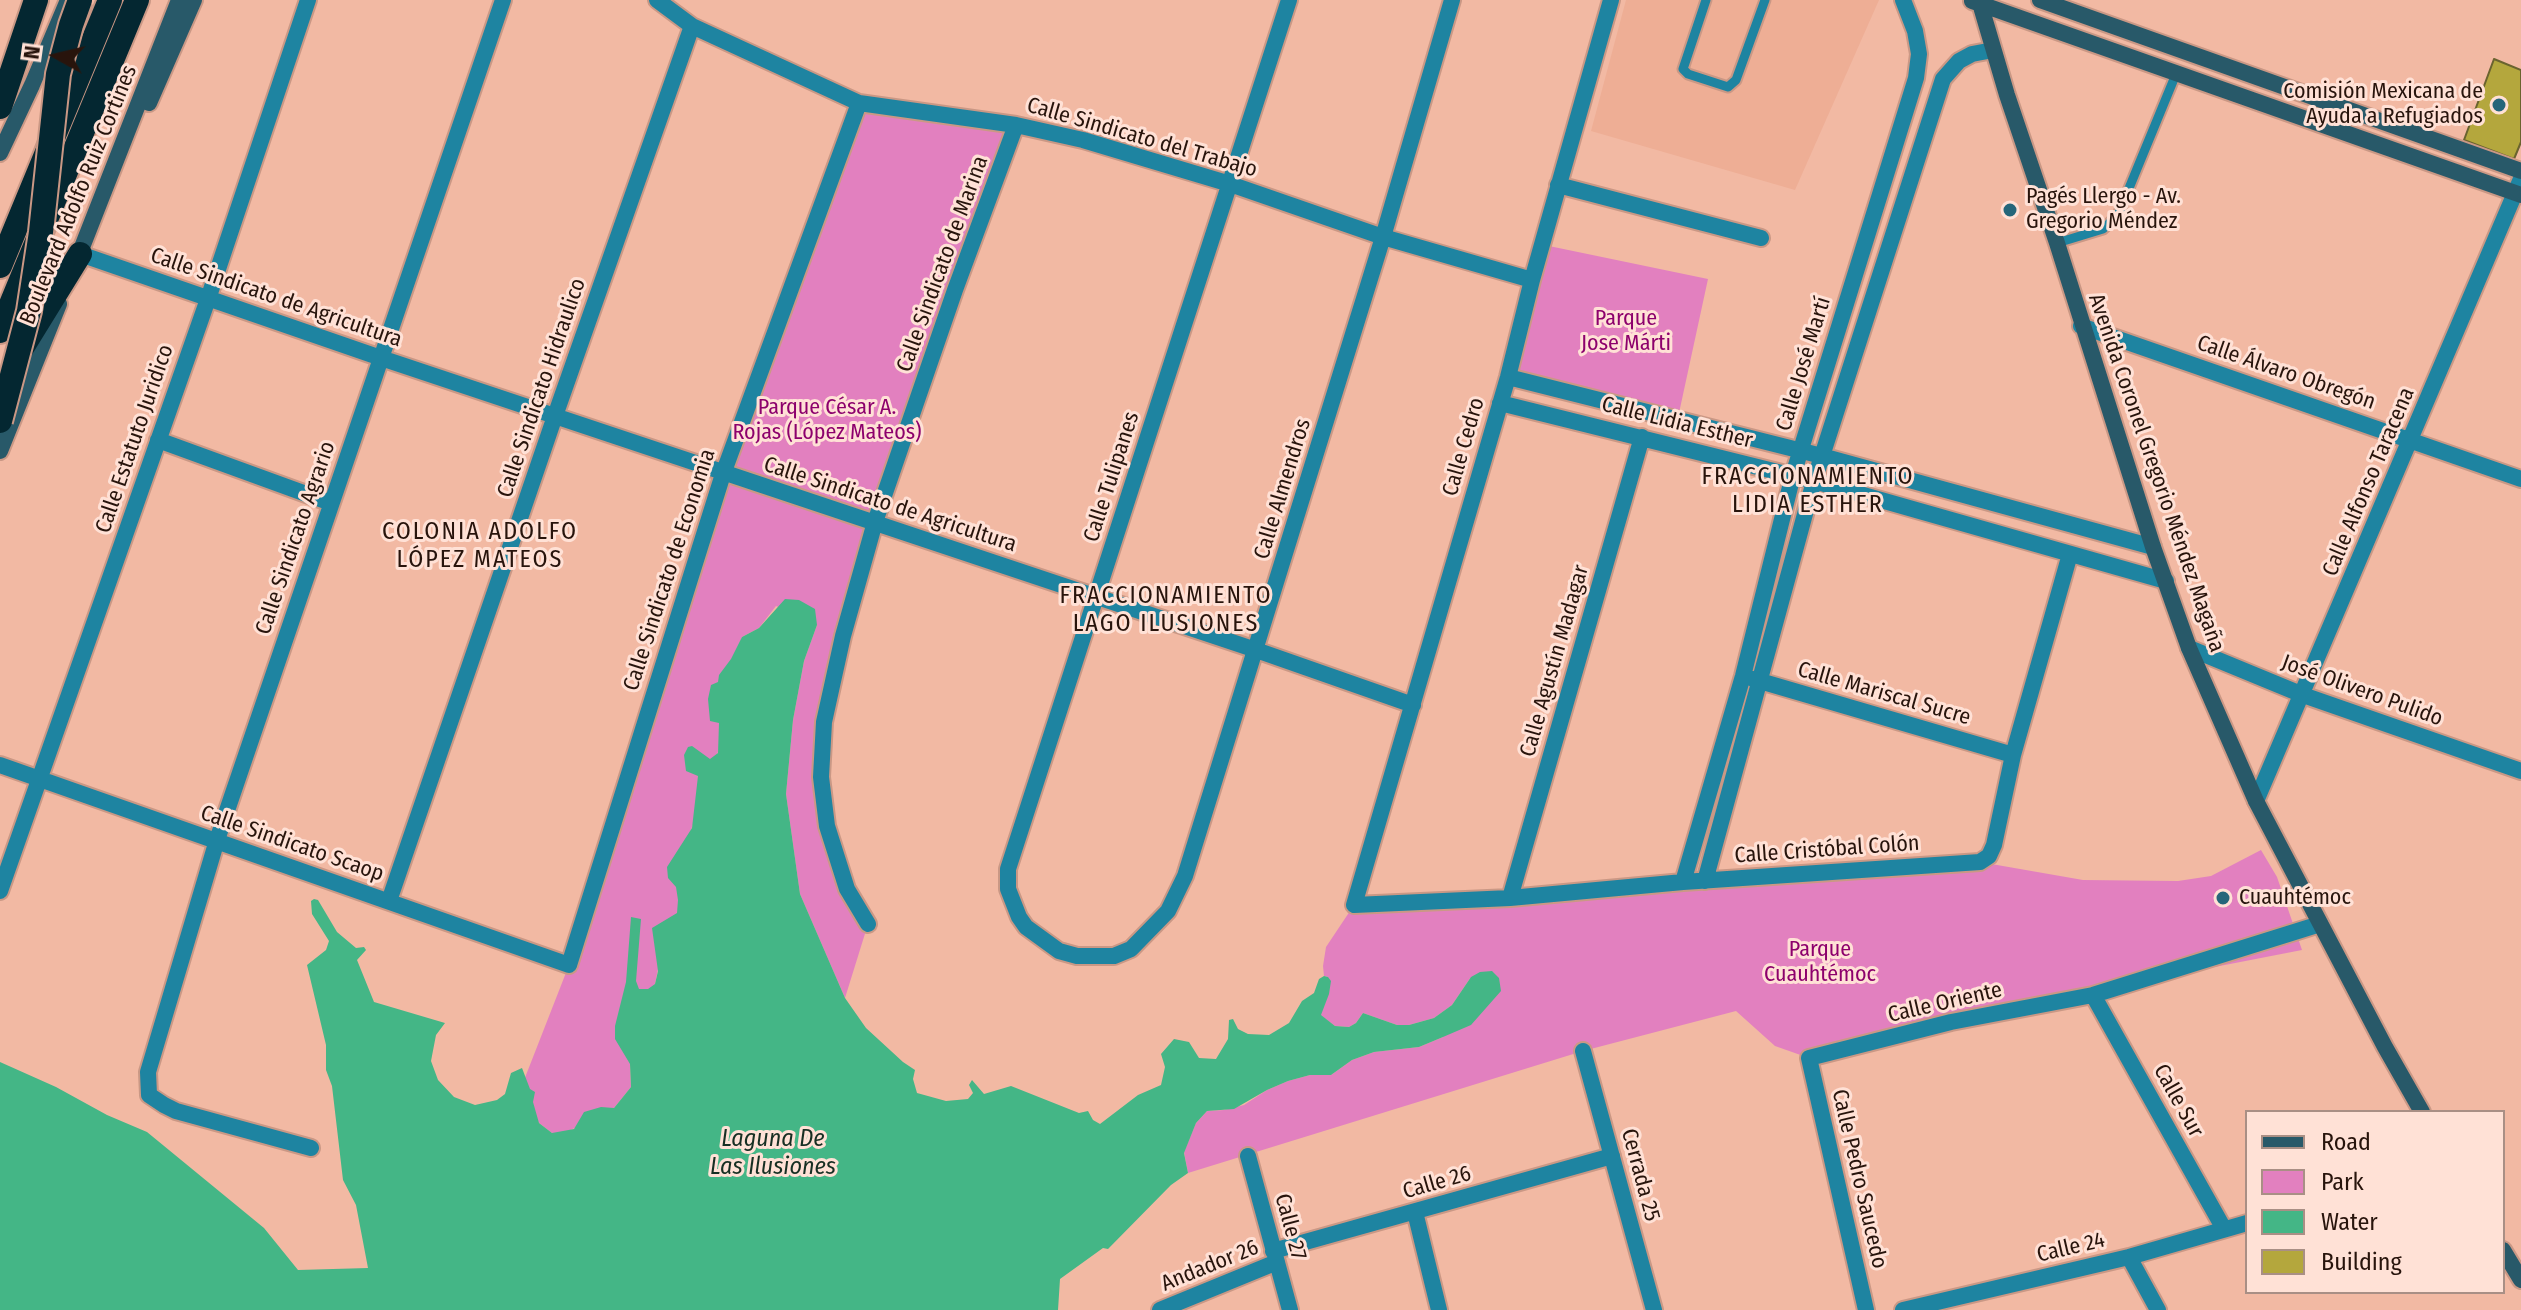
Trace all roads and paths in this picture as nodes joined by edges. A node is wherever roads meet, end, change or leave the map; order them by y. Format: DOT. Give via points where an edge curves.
graph roads {
  1 [pos="36,0"];
  2 [pos="56,0"];
  3 [pos="68,0"];
  4 [pos="80,0"];
  5 [pos="110,0"];
  6 [pos="137,0"];
  7 [pos="172,0"];
  8 [pos="179,0"];
  9 [pos="194,0"];
  10 [pos="308,0"];
  11 [pos="503,0"];
  12 [pos="657,0"];
  13 [pos="1289,0"];
  14 [pos="1452,0"];
  15 [pos="1611,0"];
  16 [pos="1706,0"];
  17 [pos="1765,0"];
  18 [pos="1903,0"];
  19 [pos="2040,0"];
  20 [pos="1977,1"];
  21 [pos="692,26"];
  22 [pos="1993,50"];
  23 [pos="2176,74"];
  24 [pos="859,103"];
  25 [pos="0,107"];
  26 [pos="1016,125"];
  27 [pos="0,142"];
  28 [pos="0,153"];
  29 [pos="2521,171"];
  30 [pos="1230,184"];
  31 [pos="1558,185"];
  32 [pos="2519,189"];
  33 [pos="102,197"];
  34 [pos="25,205"];
  35 [pos="1383,237"];
  36 [pos="1761,238"];
  37 [pos="2057,243"];
  38 [pos="0,245"];
  39 [pos="80,254"];
  40 [pos="0,266"];
  41 [pos="1532,280"];
  42 [pos="208,299"];
  43 [pos="2081,326"];
  44 [pos="0,331"];
  45 [pos="381,358"];
  46 [pos="1508,377"];
  47 [pos="0,384"];
  48 [pos="1500,403"];
  49 [pos="555,416"];
  50 [pos="0,421"];
  51 [pos="1642,437"];
  52 [pos="158,440"];
  53 [pos="2411,440"];
  54 [pos="0,451"];
  55 [pos="1801,451"];
  56 [pos="1822,456"];
  57 [pos="723,474"];
  58 [pos="1793,475"];
  59 [pos="2521,479"];
  60 [pos="1814,481"];
  61 [pos="331,503"];
  62 [pos="875,522"];
  63 [pos="2153,547"];
  64 [pos="2070,554"];
  65 [pos="2166,581"];
  66 [pos="1096,596"];
  67 [pos="2189,648"];
  68 [pos="1256,650"];
  69 [pos="1743,676"];
  70 [pos="1761,681"];
  71 [pos="2303,695"];
  72 [pos="1413,705"];
  73 [pos="2013,755"];
  74 [pos="0,765"];
  75 [pos="2521,771"];
  76 [pos="37,780"];
  77 [pos="2256,801"];
  78 [pos="217,840"];
  79 [pos="1705,881"];
  80 [pos="1683,882"];
  81 [pos="0,891"];
  82 [pos="1510,898"];
  83 [pos="389,901"];
  84 [pos="1354,905"];
  85 [pos="868,924"];
  86 [pos="2320,924"];
  87 [pos="1059,951"];
  88 [pos="569,965"];
  89 [pos="2093,995"];
  90 [pos="1583,1051"];
  91 [pos="1809,1058"];
  92 [pos="2421,1110"];
  93 [pos="311,1148"];
  94 [pos="1248,1156"];
  95 [pos="1612,1156"];
  96 [pos="1415,1212"];
  97 [pos="2245,1224"];
  98 [pos="2224,1229"];
  99 [pos="2505,1253"];
  100 [pos="1275,1256"];
  101 [pos="2129,1257"];
  102 [pos="2521,1280"];
  103 [pos="1160,1310"];
  104 [pos="1290,1310"];
  105 [pos="1439,1310"];
  106 [pos="1654,1310"];
  107 [pos="1866,1310"];
  108 [pos="1903,1310"];
  109 [pos="2158,1310"];
  1 -- 25 [label="highway"];
  2 -- 27 [label="main road"];
  3 -- 28 [label="main road"];
  4 -- 50 [label="highway, bridge" via="58,74 29,311"];
  5 -- 34 [label="highway"];
  6 -- 44 [label="highway"];
  7 -- 33 [label="main road"];
  8 -- 33 [label="main road, Boulevard Adolfo Ruiz Cortines"];
  9 -- 33 [label="main road" via="164,74"];
  10 -- 42 [label="street, Calle Estatuto Juridico"];
  11 -- 45 [label="street, Calle Sindicato Agrario"];
  12 -- 21 [label="street, Calle Sindicato del Trabajo"];
  13 -- 30 [label="street, Calle Tulipanes"];
  14 -- 35 [label="street, Calle Almendros"];
  15 -- 31 [label="street, Calle Cedro"];
  16 -- 17 [label="lane" via="1683,69 1728,87 1736,80"];
  18 -- 55 [label="street, Calle José Martí" via="1919,54 1916,78"];
  19 -- 29 [label="main road"];
  20 -- 22 [label="main road, Avenida Coronel Gregorio Méndez Magaña"];
  20 -- 23 [label="main road"];
  21 -- 24 [label="street, Calle Sindicato del Trabajo"];
  21 -- 49 [label="street, Calle Sindicato Hidraulico"];
  22 -- 37 [label="main road, Avenida Coronel Gregorio Méndez Magaña"];
  22 -- 56 [label="street, Calle José Martí" via="1959,61 1943,79"];
  23 -- 32 [label="main road"];
  23 -- 37 [label="lane" via="2118,215 2103,229"];
  24 -- 26 [label="street, Calle Sindicato del Trabajo"];
  24 -- 57 [label="street, Calle Sindicato de Economia"];
  26 -- 30 [label="street, Calle Sindicato del Trabajo"];
  26 -- 62 [label="street, Calle Sindicato de Marina"];
  30 -- 35 [label="street, Calle Sindicato del Trabajo"];
  30 -- 66 [label="street, Calle Tulipanes"];
  31 -- 36 [label="street"];
  31 -- 41 [label="street, Calle Cedro"];
  32 -- 53 [label="street, Calle Alfonso Taracena"];
  33 -- 39 [label="main road, Boulevard Adolfo Ruiz Cortines"];
  34 -- 38 [label="highway"];
  34 -- 40 [label="highway"];
  35 -- 41 [label="street, Calle Sindicato del Trabajo"];
  35 -- 68 [label="street, Calle Almendros"];
  37 -- 43 [label="main road, Avenida Coronel Gregorio Méndez Magaña"];
  39 -- 42 [label="street, Calle Sindicato de Agricultura"];
  39 -- 47 [label="highway"];
  39 -- 54 [label="main road, Boulevard Adolfo Ruiz Cortines"];
  41 -- 46 [label="street, Calle Cedro"];
  42 -- 45 [label="street, Calle Sindicato de Agricultura"];
  42 -- 52 [label="street, Calle Estatuto Juridico"];
  43 -- 53 [label="street, Calle Álvaro Obregón"];
  43 -- 63 [label="main road, Avenida Coronel Gregorio Méndez Magaña"];
  45 -- 49 [label="street, Calle Sindicato de Agricultura"];
  45 -- 61 [label="street, Calle Sindicato Agrario"];
  46 -- 48 [label="street, Calle Cedro"];
  46 -- 55 [label="street, Calle Lidia Esther"];
  48 -- 51 [label="street, Calle Lidia Esther"];
  48 -- 72 [label="street, Calle Cedro"];
  49 -- 57 [label="street, Calle Sindicato de Agricultura"];
  49 -- 83 [label="street, Calle Sindicato Hidraulico"];
  51 -- 58 [label="street, Calle Lidia Esther"];
  51 -- 82 [label="street, Calle Agustín Madagar"];
  52 -- 61 [label="street"];
  52 -- 76 [label="street, Calle Estatuto Juridico"];
  53 -- 59 [label="street, Calle Álvaro Obregón"];
  53 -- 71 [label="street, Calle Alfonso Taracena"];
  55 -- 56 [label="street, Calle Lidia Esther"];
  55 -- 58 [label="street, Calle José Martí"];
  56 -- 60 [label="street, Calle José Martí"];
  56 -- 63 [label="street, Calle Lidia Esther"];
  57 -- 62 [label="street, Calle Sindicato de Agricultura"];
  57 -- 88 [label="street, Calle Sindicato de Economia"];
  58 -- 60 [label="street, Calle Lidia Esther"];
  58 -- 69 [label="street, Calle José Martí"];
  60 -- 64 [label="street, Calle Lidia Esther"];
  60 -- 70 [label="street, Calle José Martí"];
  61 -- 78 [label="street, Calle Sindicato Agrario"];
  62 -- 66 [label="street, Calle Sindicato de Agricultura"];
  62 -- 85 [label="street, Calle Sindicato de Marina" via="836,664 821,764 833,851"];
  63 -- 65 [label="main road, Avenida Coronel Gregorio Méndez Magaña"];
  64 -- 65 [label="street, Calle Lidia Esther"];
  64 -- 73 [label="street, Calle Cristóbal Colón"];
  65 -- 67 [label="main road, Avenida Coronel Gregorio Méndez Magaña"];
  66 -- 68 [label="street, Calle Sindicato de Agricultura"];
  66 -- 87 [label="street, Calle Tulipanes" via="1008,869 1008,889 1019,917"];
  67 -- 71 [label="street, José Olivero Pulido"];
  67 -- 77 [label="main road, Avenida Coronel Gregorio Méndez Magaña"];
  68 -- 72 [label="street, Calle Sindicato de Agricultura"];
  68 -- 87 [label="street, Calle Almendros" via="1185,876 1168,911 1123,954 1096,958"];
  69 -- 70 [label="street, Calle Mariscal Sucre"];
  69 -- 80 [label="street, Calle José Martí"];
  70 -- 73 [label="street, Calle Mariscal Sucre"];
  70 -- 79 [label="street, Calle José Martí"];
  71 -- 75 [label="street, José Olivero Pulido"];
  71 -- 77 [label="street, Calle Alfonso Taracena"];
  72 -- 84 [label="street, Calle Cedro"];
  73 -- 79 [label="street, Calle Cristóbal Colón" via="1994,845 1980,862"];
  74 -- 76 [label="street, Calle Sindicato Scaop"];
  76 -- 78 [label="street, Calle Sindicato Scaop"];
  76 -- 81 [label="street, Calle Estatuto Juridico"];
  77 -- 86 [label="main road, Avenida Coronel Gregorio Méndez Magaña"];
  78 -- 83 [label="street, Calle Sindicato Scaop"];
  78 -- 93 [label="street, Calle Sindicato Agrario" via="148,1072 149,1095 176,1111"];
  79 -- 80 [label="street, Calle Cristóbal Colón"];
  80 -- 82 [label="street, Calle Cristóbal Colón"];
  82 -- 84 [label="street, Calle Cristóbal Colón"];
  83 -- 88 [label="street, Calle Sindicato Scaop"];
  86 -- 89 [label="street, Calle Oriente"];
  86 -- 92 [label="main road, Avenida Coronel Gregorio Méndez Magaña"];
  89 -- 91 [label="street, Calle Oriente" via="1951,1022"];
  89 -- 98 [label="street, Calle Sur"];
  90 -- 95 [label="street, Cerrada 25"];
  91 -- 107 [label="street, Calle Pedro Saucedo"];
  94 -- 100 [label="street, Calle 27"];
  95 -- 96 [label="street, Calle 26"];
  95 -- 106 [label="street, Cerrada 25"];
  96 -- 100 [label="street, Calle 26"];
  96 -- 105 [label="street"];
  97 -- 98 [label="street, Calle 24"];
  98 -- 101 [label="street, Calle 24"];
  99 -- 102 [label="main road"];
  100 -- 103 [label="street, Andador 26"];
  100 -- 104 [label="street, Calle 27"];
  101 -- 108 [label="street, Calle 24"];
  101 -- 109 [label="street"];
}
